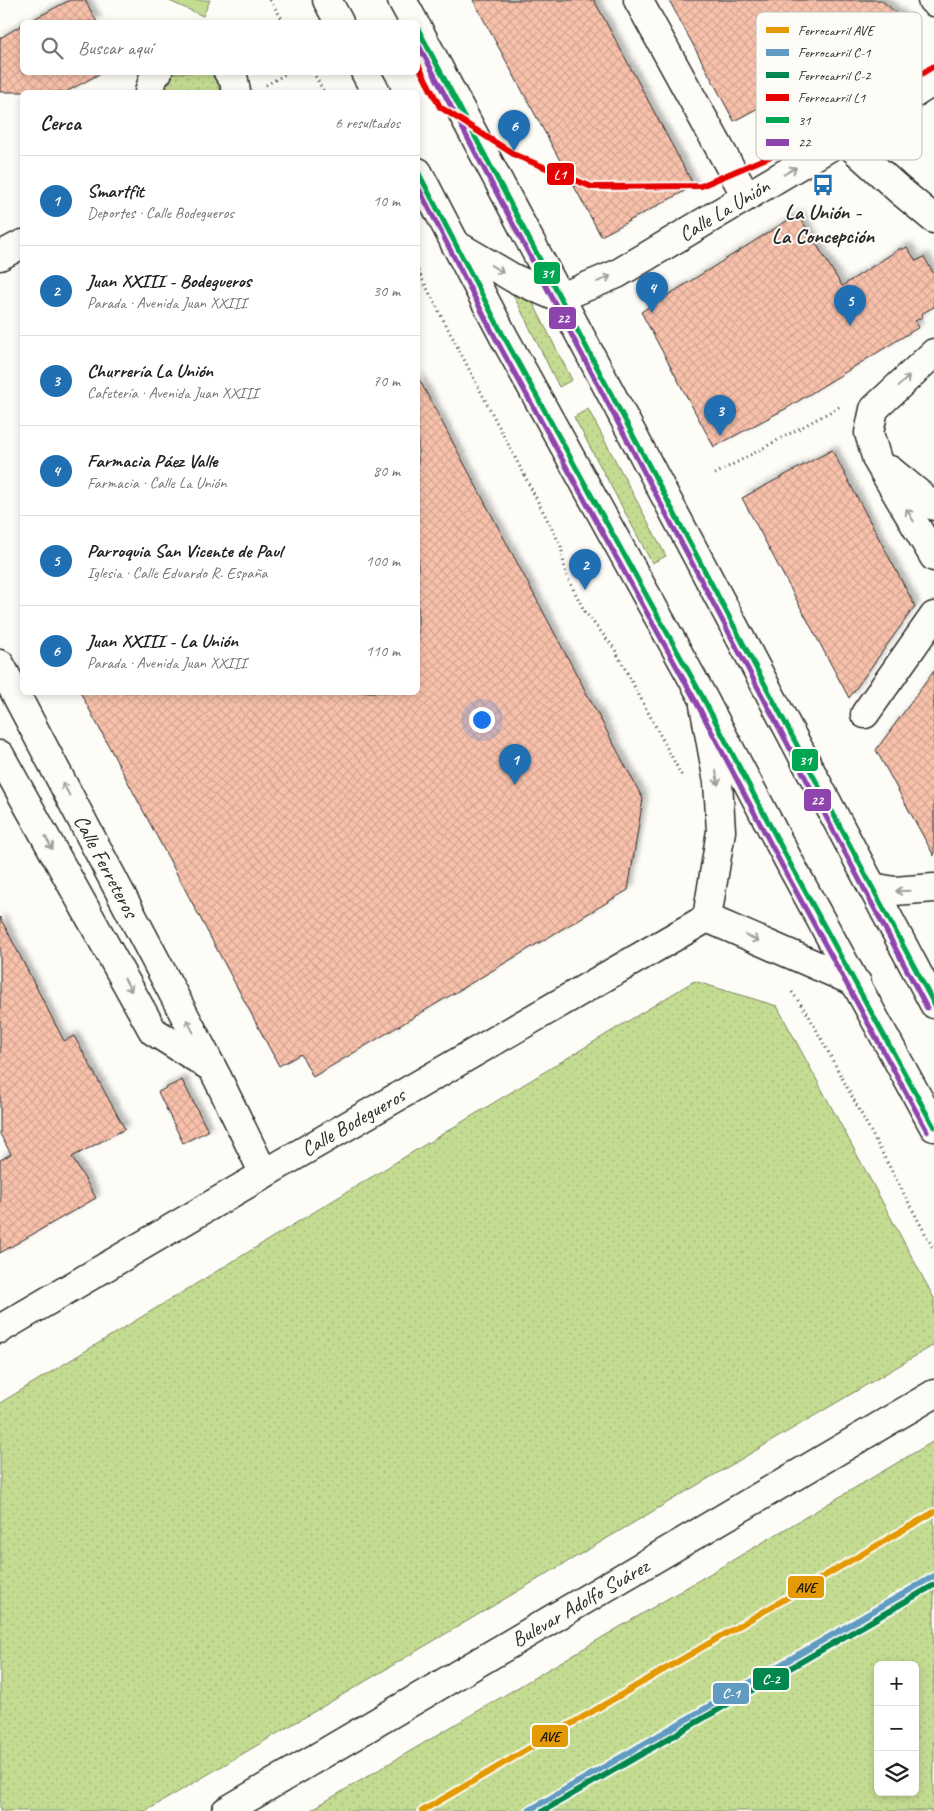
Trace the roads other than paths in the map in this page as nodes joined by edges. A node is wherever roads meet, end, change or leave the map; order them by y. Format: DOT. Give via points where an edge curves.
graph roads {
  1 [pos="327,0"];
  2 [pos="402,0"];
  3 [pos="638,0"];
  4 [pos="338,20"];
  5 [pos="413,20"];
  6 [pos="420,33"];
  7 [pos="155,75"];
  8 [pos="230,75"];
  9 [pos="367,75"];
  10 [pos="934,81"];
  11 [pos="922,89"];
  12 [pos="150,90"];
  13 [pos="248,90"];
  14 [pos="375,90"];
  15 [pos="808,160"];
  16 [pos="865,160"];
  17 [pos="420,176"];
  18 [pos="746,196"];
  19 [pos="934,219"];
  20 [pos="456,244"];
  21 [pos="20,245"];
  22 [pos="0,256"];
  23 [pos="559,298"];
  24 [pos="934,353"];
  25 [pos="877,460"];
  26 [pos="934,506"];
  27 [pos="934,557"];
  28 [pos="934,616"];
  29 [pos="0,664"];
  30 [pos="702,696"];
  31 [pos="865,714"];
  32 [pos="0,754"];
  33 [pos="872,887"];
  34 [pos="934,888"];
  35 [pos="707,918"];
  36 [pos="856,983"];
  37 [pos="934,1004"];
  38 [pos="213,1069"];
  39 [pos="929,1118"];
  40 [pos="934,1140"];
  41 [pos="264,1174"];
  42 [pos="0,1329"];
  43 [pos="934,1394"];
  44 [pos="226,1811"];
  1 -- 4 [label="main road"];
  2 -- 5 [label="main road"];
  3 -- 18 [label="main road"];
  6 -- 23 [label="main road"];
  7 -- 12 [label="main road"];
  8 -- 13 [label="main road"];
  9 -- 14 [label="main road"];
  10 -- 11 [label="main road, Calle La Unión"];
  18 -- 15 [label="main road, Calle La Unión, one-way"];
  16 -- 19 [label="main road"];
  17 -- 20 [label="main road"];
  23 -- 18 [label="main road, Calle La Unión, one-way" via="617,274"];
  20 -- 23 [label="main road, one-way" via="512,278"];
  20 -- 30 [label="main road"];
  21 -- 22 [label="main road"];
  23 -- 33 [label="main road"];
  25 -- 24 [label="main road, one-way" via="869,433 874,409"];
  25 -- 26 [label="main road"];
  27 -- 25 [label="main road, one-way"];
  28 -- 31 [label="main road"];
  38 -- 29 [label="main road, Calle Ferreteros, one-way"];
  30 -- 35 [label="main road, one-way" via="718,782 721,831"];
  30 -- 36 [label="main road"];
  32 -- 38 [label="main road, Calle Ferreteros, one-way" via="153,1031"];
  34 -- 33 [label="main road, one-way" via="894,891"];
  33 -- 37 [label="main road"];
  35 -- 36 [label="main road, one-way"];
  35 -- 41 [label="main road, Calle Bodegueros"];
  36 -- 39 [label="main road"];
  38 -- 41 [label="main road, Calle Ferreteros"];
  39 -- 40 [label="main road"];
  41 -- 42 [label="main road, Calle Bodegueros"];
  43 -- 44 [label="main road, Bulevar Adolfo Suárez"];
}
